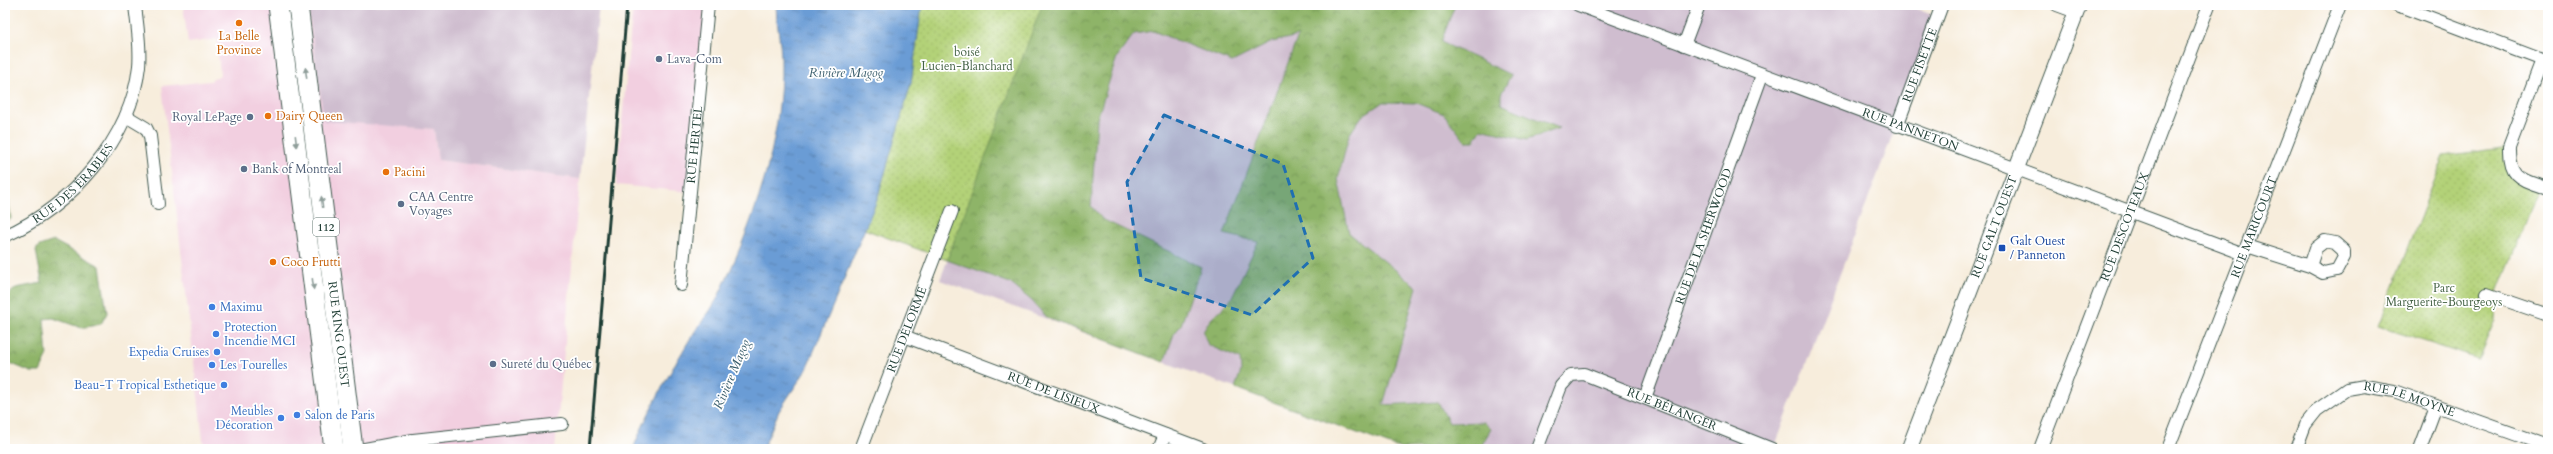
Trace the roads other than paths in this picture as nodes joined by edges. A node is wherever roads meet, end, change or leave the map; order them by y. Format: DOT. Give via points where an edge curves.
graph roads {
  1 [pos="135,5"];
  2 [pos="278,5"];
  3 [pos="298,5"];
  4 [pos="708,5"];
  5 [pos="1578,5"];
  6 [pos="1699,5"];
  7 [pos="1942,5"];
  8 [pos="2057,5"];
  9 [pos="2209,5"];
  10 [pos="2340,5"];
  11 [pos="2397,5"];
  12 [pos="2078,9"];
  13 [pos="1684,45"];
  14 [pos="2545,61"];
  15 [pos="1762,75"];
  16 [pos="126,116"];
  17 [pos="1897,126"];
  18 [pos="2016,170"];
  19 [pos="2548,189"];
  20 [pos="158,204"];
  21 [pos="952,211"];
  22 [pos="2131,214"];
  23 [pos="5,236"];
  24 [pos="2245,250"];
  25 [pos="2310,266"];
  26 [pos="681,285"];
  27 [pos="2487,294"];
  28 [pos="2548,315"];
  29 [pos="904,336"];
  30 [pos="1645,398"];
  31 [pos="2436,406"];
  32 [pos="562,424"];
  33 [pos="1165,435"];
  34 [pos="2547,447"];
  35 [pos="334,449"];
  36 [pos="353,449"];
  37 [pos="365,449"];
  38 [pos="861,449"];
  39 [pos="1159,449"];
  40 [pos="1203,449"];
  41 [pos="1537,449"];
  42 [pos="1772,449"];
  43 [pos="1909,449"];
  44 [pos="2040,449"];
  45 [pos="2168,449"];
  46 [pos="2296,449"];
  47 [pos="2420,449"];
  1 -- 16 [label="street, RUE DES ÉRABLES" via="139,64"];
  2 -- 35 [label="main road, RUE KING OUEST / 112, one-way"];
  36 -- 3 [label="main road, RUE KING OUEST / 112, one-way"];
  4 -- 26 [label="street, RUE HERTEL"];
  5 -- 13 [label="street, RUE PANNETON"];
  6 -- 13 [label="street"];
  7 -- 17 [label="street, RUE FISETTE"];
  8 -- 12 [label="street"];
  9 -- 22 [label="street, RUE DESCOTEAUX"];
  10 -- 24 [label="street, RUE MARICOURT"];
  11 -- 14 [label="street"];
  12 -- 18 [label="street, RUE GALT OUEST"];
  13 -- 15 [label="street, RUE PANNETON"];
  14 -- 19 [label="street" via="2509,146 2509,157 2511,167 2519,178"];
  15 -- 17 [label="street, RUE PANNETON"];
  15 -- 30 [label="street, RUE DE LA SHERWOOD"];
  16 -- 20 [label="street" via="146,128 150,136"];
  16 -- 23 [label="street, RUE DES ÉRABLES" via="110,144 72,189 33,221"];
  17 -- 18 [label="street, RUE PANNETON"];
  18 -- 22 [label="street, RUE PANNETON"];
  18 -- 43 [label="street, RUE GALT OUEST"];
  21 -- 29 [label="street, RUE DELORME"];
  22 -- 24 [label="street, RUE PANNETON"];
  22 -- 44 [label="street, RUE DESCOTEAUX"];
  24 -- 25 [label="street, RUE PANNETON"];
  24 -- 45 [label="street, RUE MARICOURT"];
  27 -- 28 [label="street"];
  29 -- 33 [label="street, RUE DE LISIEUX"];
  29 -- 38 [label="street, RUE DELORME"];
  30 -- 41 [label="street, RUE BÉLANGER" via="1584,374 1571,375 1561,386"];
  30 -- 42 [label="street, RUE BÉLANGER"];
  31 -- 34 [label="street, RUE LE MOYNE"];
  31 -- 46 [label="street, RUE LE MOYNE" via="2380,387 2346,389 2317,410 2306,425"];
  31 -- 47 [label="street"];
  32 -- 37 [label="street" via="413,440"];
  33 -- 39 [label="street"];
  33 -- 40 [label="street, RUE DE LISIEUX"];
}
